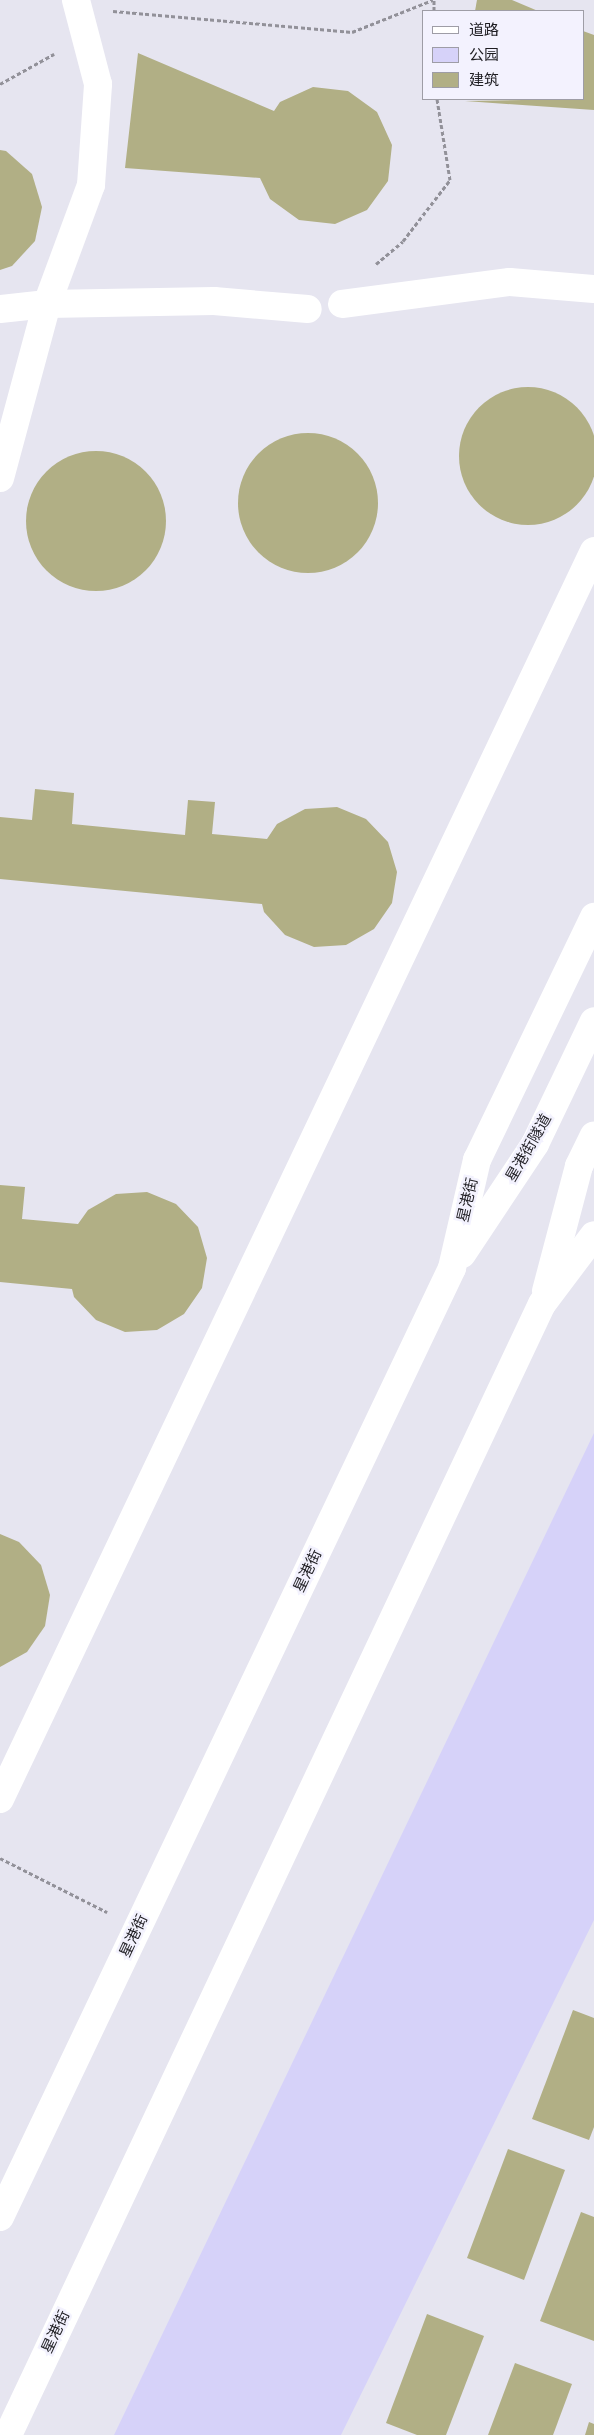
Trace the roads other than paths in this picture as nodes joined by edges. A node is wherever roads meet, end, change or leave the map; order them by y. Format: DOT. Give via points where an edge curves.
graph roads {
  1 [pos="77,4"];
  2 [pos="594,289"];
  3 [pos="48,304"];
  4 [pos="342,304"];
  5 [pos="0,309"];
  6 [pos="308,310"];
  7 [pos="0,478"];
  8 [pos="594,551"];
  9 [pos="594,917"];
  10 [pos="594,1021"];
  11 [pos="594,1135"];
  12 [pos="594,1235"];
  13 [pos="452,1268"];
  14 [pos="542,1304"];
  15 [pos="0,1799"];
  16 [pos="0,2217"];
  17 [pos="8,2435"];
  1 -- 3 [label="main road" via="98,84 91,185"];
  2 -- 4 [label="main road" via="510,282"];
  3 -- 5 [label="main road"];
  3 -- 6 [label="main road" via="214,301"];
  3 -- 7 [label="main road"];
  8 -- 15 [label="main road"];
  9 -- 13 [label="main road, 星港街" via="477,1160"];
  10 -- 13 [label="main road, 星港街隧道" via="535,1144"];
  11 -- 14 [label="main road" via="580,1166"];
  12 -- 14 [label="main road, 星港街"];
  13 -- 16 [label="main road, 星港街"];
  14 -- 17 [label="main road, 星港街"];
}
